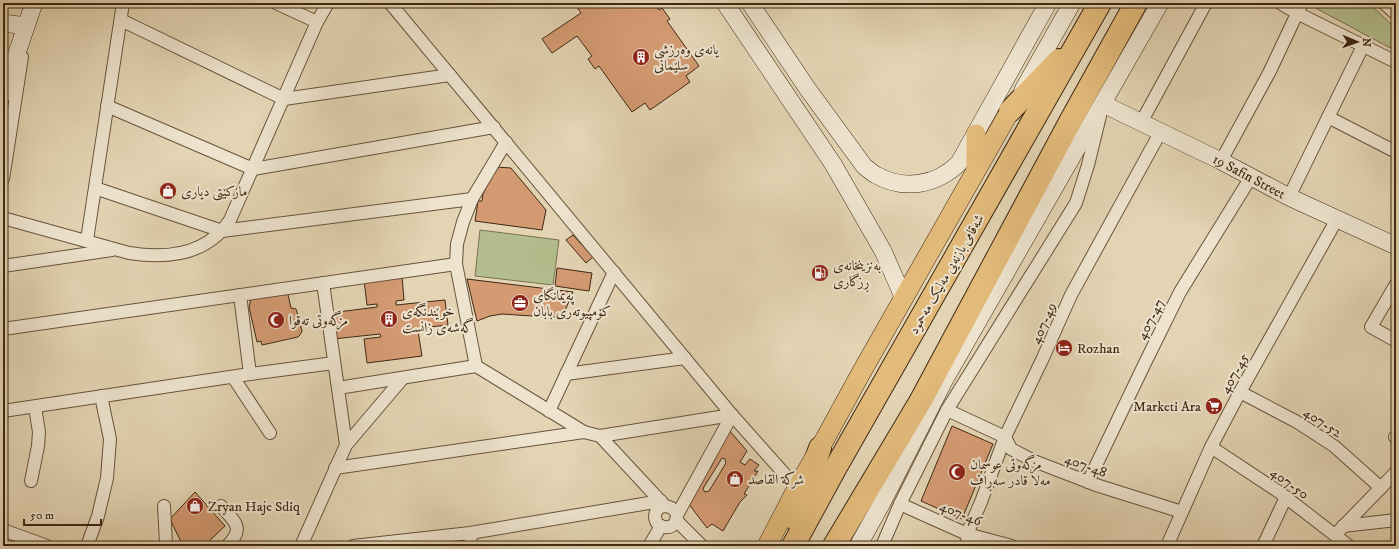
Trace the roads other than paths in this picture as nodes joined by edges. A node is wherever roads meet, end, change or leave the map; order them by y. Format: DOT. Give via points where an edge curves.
graph roads {
  1 [pos="34,3"];
  2 [pos="123,3"];
  3 [pos="276,3"];
  4 [pos="328,3"];
  5 [pos="390,3"];
  6 [pos="725,3"];
  7 [pos="750,3"];
  8 [pos="1048,3"];
  9 [pos="1072,3"];
  10 [pos="1100,3"];
  11 [pos="1136,3"];
  12 [pos="1160,3"];
  13 [pos="1206,3"];
  14 [pos="1280,3"];
  15 [pos="1384,3"];
  16 [pos="1300,8"];
  17 [pos="1395,13"];
  18 [pos="121,20"];
  19 [pos="317,22"];
  20 [pos="3,23"];
  21 [pos="26,26"];
  22 [pos="1082,36"];
  23 [pos="1363,46"];
  24 [pos="1396,62"];
  25 [pos="450,75"];
  26 [pos="3,94"];
  27 [pos="284,100"];
  28 [pos="1103,104"];
  29 [pos="107,106"];
  30 [pos="1010,111"];
  31 [pos="1328,117"];
  32 [pos="1142,121"];
  33 [pos="494,127"];
  34 [pos="1160,131"];
  35 [pos="976,134"];
  36 [pos="506,142"];
  37 [pos="1396,152"];
  38 [pos="1221,160"];
  39 [pos="253,168"];
  40 [pos="976,172"];
  41 [pos="1251,177"];
  42 [pos="3,180"];
  43 [pos="95,188"];
  44 [pos="1290,197"];
  45 [pos="472,199"];
  46 [pos="3,218"];
  47 [pos="1337,219"];
  48 [pos="222,231"];
  49 [pos="87,240"];
  50 [pos="1396,246"];
  51 [pos="117,249"];
  52 [pos="456,264"];
  53 [pos="3,266"];
  54 [pos="614,272"];
  55 [pos="323,283"];
  56 [pos="1396,284"];
  57 [pos="240,295"];
  58 [pos="904,299"];
  59 [pos="3,329"];
  60 [pos="1396,341"];
  61 [pos="685,358"];
  62 [pos="334,363"];
  63 [pos="476,366"];
  64 [pos="250,374"];
  65 [pos="566,374"];
  66 [pos="233,377"];
  67 [pos="403,378"];
  68 [pos="338,388"];
  69 [pos="1240,392"];
  70 [pos="101,396"];
  71 [pos="35,407"];
  72 [pos="947,410"];
  73 [pos="3,411"];
  74 [pos="549,411"];
  75 [pos="732,415"];
  76 [pos="584,432"];
  77 [pos="270,433"];
  78 [pos="600,436"];
  79 [pos="1005,437"];
  80 [pos="346,445"];
  81 [pos="1211,447"];
  82 [pos="820,448"];
  83 [pos="336,468"];
  84 [pos="1396,472"];
  85 [pos="875,476"];
  86 [pos="31,481"];
  87 [pos="1088,482"];
  88 [pos="797,488"];
  89 [pos="1381,488"];
  90 [pos="1286,498"];
  91 [pos="663,504"];
  92 [pos="900,504"];
  93 [pos="164,506"];
  94 [pos="221,506"];
  95 [pos="1182,512"];
  96 [pos="677,517"];
  97 [pos="1396,520"];
  98 [pos="661,526"];
  99 [pos="1343,526"];
  100 [pos="3,530"];
  101 [pos="470,534"];
  102 [pos="967,534"];
  103 [pos="1335,535"];
  104 [pos="166,545"];
  105 [pos="47,546"];
  106 [pos="87,546"];
  107 [pos="227,546"];
  108 [pos="301,546"];
  109 [pos="353,546"];
  110 [pos="471,546"];
  111 [pos="649,546"];
  112 [pos="702,546"];
  113 [pos="766,546"];
  114 [pos="786,546"];
  115 [pos="793,546"];
  116 [pos="834,546"];
  117 [pos="850,546"];
  118 [pos="858,546"];
  119 [pos="882,546"];
  120 [pos="968,546"];
  121 [pos="1012,546"];
  122 [pos="1167,546"];
  123 [pos="1263,546"];
  124 [pos="1349,546"];
  1 -- 21 [label="street"];
  2 -- 18 [label="street"];
  3 -- 19 [label="street"];
  4 -- 19 [label="street"];
  5 -- 25 [label="street"];
  6 -- 58 [label="street" via="833,164 883,251"];
  7 -- 35 [label="street" via="807,88 864,166 876,175 906,185 936,179 959,163"];
  8 -- 35 [label="street"];
  9 -- 30 [label="street"];
  10 -- 22 [label="highway, شەقامی بازنەیی مەلیک مەحمود"];
  11 -- 85 [label="highway" via="920,402"];
  12 -- 28 [label="street"];
  13 -- 32 [label="street"];
  14 -- 16 [label="street"];
  15 -- 17 [label="street"];
  16 -- 23 [label="street"];
  16 -- 38 [label="street" via="1270,71"];
  18 -- 27 [label="street"];
  18 -- 29 [label="street"];
  19 -- 27 [label="street"];
  20 -- 21 [label="street"];
  21 -- 26 [label="street"];
  21 -- 42 [label="street"];
  22 -- 30 [label="highway"];
  22 -- 115 [label="highway, شەقامی بازنەیی مەلیک مەحمود"];
  23 -- 24 [label="street"];
  23 -- 31 [label="street"];
  25 -- 27 [label="street"];
  25 -- 33 [label="street"];
  27 -- 39 [label="street"];
  28 -- 32 [label="street, 19 Safin Street"];
  28 -- 72 [label="street" via="1076,203"];
  28 -- 118 [label="street" via="946,379"];
  29 -- 39 [label="street"];
  29 -- 43 [label="street"];
  30 -- 40 [label="main road"];
  31 -- 37 [label="street"];
  31 -- 44 [label="street"];
  32 -- 34 [label="street, 19 Safin Street"];
  33 -- 36 [label="street"];
  33 -- 39 [label="street"];
  34 -- 38 [label="street, 19 Safin Street"];
  34 -- 79 [label="street, 407-49" via="1071,295"];
  35 -- 40 [label="main road"];
  36 -- 45 [label="street"];
  36 -- 54 [label="street"];
  38 -- 41 [label="street, 19 Safin Street"];
  39 -- 48 [label="street" via="230,220"];
  40 -- 58 [label="main road"];
  41 -- 44 [label="street, 19 Safin Street"];
  41 -- 87 [label="street, 407-47" via="1180,292"];
  43 -- 48 [label="street"];
  43 -- 49 [label="street"];
  44 -- 47 [label="street, 19 Safin Street"];
  45 -- 48 [label="street"];
  45 -- 52 [label="street" via="459,233"];
  46 -- 49 [label="street"];
  47 -- 50 [label="street, 19 Safin Street"];
  47 -- 69 [label="street, 407-45"];
  48 -- 51 [label="street" via="199,247 176,255 145,255"];
  49 -- 51 [label="street"];
  51 -- 53 [label="street"];
  52 -- 55 [label="street"];
  52 -- 63 [label="street"];
  54 -- 61 [label="street"];
  54 -- 65 [label="street"];
  55 -- 57 [label="street"];
  55 -- 62 [label="street"];
  56 -- 60 [label="street" via="1371,327"];
  57 -- 59 [label="street"];
  57 -- 64 [label="street"];
  58 -- 82 [label="main road"];
  61 -- 65 [label="street"];
  61 -- 75 [label="street"];
  62 -- 64 [label="street"];
  62 -- 68 [label="street"];
  63 -- 67 [label="street"];
  63 -- 74 [label="street"];
  64 -- 66 [label="street"];
  65 -- 74 [label="street"];
  66 -- 70 [label="street"];
  66 -- 77 [label="street"];
  67 -- 68 [label="street"];
  67 -- 80 [label="street"];
  68 -- 80 [label="street"];
  69 -- 81 [label="street, 407-45"];
  69 -- 89 [label="street, 407-52" via="1334,446"];
  70 -- 71 [label="street"];
  70 -- 106 [label="street" via="110,439 107,478 98,516"];
  71 -- 73 [label="street"];
  71 -- 86 [label="street" via="39,432"];
  72 -- 79 [label="street, 407-48"];
  72 -- 92 [label="street"];
  74 -- 76 [label="street"];
  75 -- 78 [label="street"];
  75 -- 88 [label="street"];
  75 -- 96 [label="street"];
  76 -- 78 [label="street"];
  76 -- 83 [label="street"];
  78 -- 91 [label="street"];
  79 -- 87 [label="street, 407-48" via="1011,449"];
  79 -- 102 [label="street, 407-49"];
  80 -- 83 [label="street"];
  81 -- 90 [label="street, 407-50"];
  81 -- 95 [label="street, 407-45"];
  82 -- 88 [label="main road"];
  82 -- 114 [label="highway"];
  83 -- 108 [label="street"];
  84 -- 89 [label="street"];
  85 -- 116 [label="highway"];
  85 -- 117 [label="highway"];
  87 -- 95 [label="street, 407-48"];
  88 -- 113 [label="main road"];
  89 -- 99 [label="street"];
  90 -- 103 [label="street, 407-50"];
  90 -- 123 [label="street"];
  91 -- 96 [label="street" via="673,508"];
  91 -- 98 [label="street" via="656,514 656,521"];
  91 -- 101 [label="street"];
  92 -- 102 [label="street, 407-46"];
  92 -- 119 [label="street"];
  93 -- 104 [label="street"];
  94 -- 107 [label="street" via="236,524 237,533"];
  95 -- 122 [label="street, 407-45"];
  96 -- 98 [label="street" via="671,526"];
  96 -- 112 [label="street"];
  97 -- 99 [label="street"];
  98 -- 111 [label="street"];
  99 -- 103 [label="street"];
  100 -- 105 [label="street"];
  101 -- 109 [label="street"];
  101 -- 110 [label="street"];
  102 -- 120 [label="street"];
  102 -- 121 [label="street, 407-46"];
  103 -- 124 [label="street, 407-50"];
}
